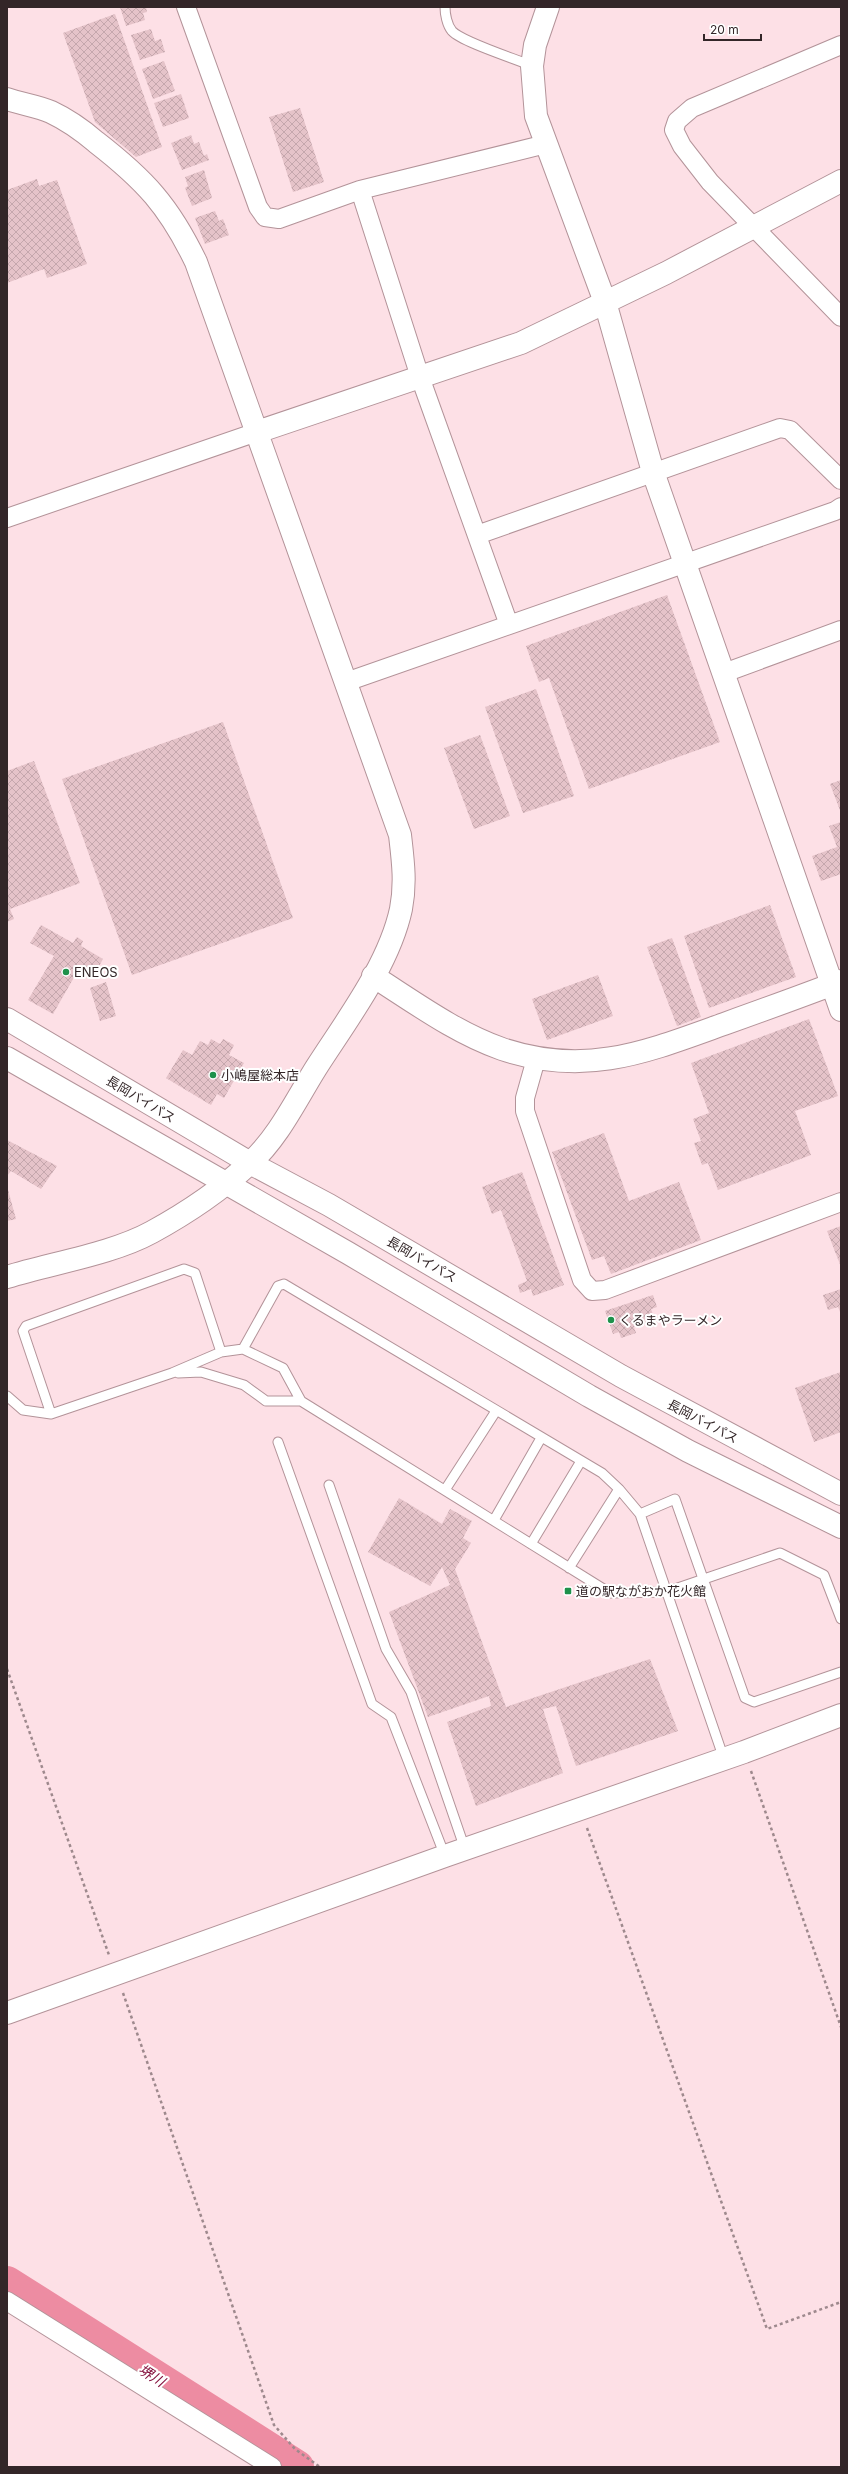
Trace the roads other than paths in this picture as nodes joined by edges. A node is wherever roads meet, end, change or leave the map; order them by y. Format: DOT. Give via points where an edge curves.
graph roads {
  1 [pos="186,7"];
  2 [pos="445,7"];
  3 [pos="548,7"];
  4 [pos="841,45"];
  5 [pos="532,66"];
  6 [pos="7,99"];
  7 [pos="546,144"];
  8 [pos="841,181"];
  9 [pos="360,190"];
  10 [pos="753,227"];
  11 [pos="605,302"];
  12 [pos="841,317"];
  13 [pos="420,377"];
  14 [pos="257,432"];
  15 [pos="653,472"];
  16 [pos="841,480"];
  17 [pos="841,507"];
  18 [pos="7,518"];
  19 [pos="477,535"];
  20 [pos="687,564"];
  21 [pos="509,625"];
  22 [pos="841,630"];
  23 [pos="724,673"];
  24 [pos="346,682"];
  25 [pos="373,976"];
  26 [pos="836,983"];
  27 [pos="841,1010"];
  28 [pos="7,1019"];
  29 [pos="7,1058"];
  30 [pos="536,1059"];
  31 [pos="250,1163"];
  32 [pos="225,1182"];
  33 [pos="841,1202"];
  34 [pos="7,1277"];
  35 [pos="243,1349"];
  36 [pos="222,1352"];
  37 [pos="172,1373"];
  38 [pos="7,1396"];
  39 [pos="301,1401"];
  40 [pos="496,1411"];
  41 [pos="51,1414"];
  42 [pos="541,1438"];
  43 [pos="278,1442"];
  44 [pos="581,1461"];
  45 [pos="329,1485"];
  46 [pos="619,1489"];
  47 [pos="445,1490"];
  48 [pos="841,1494"];
  49 [pos="640,1514"];
  50 [pos="494,1520"];
  51 [pos="841,1527"];
  52 [pos="531,1544"];
  53 [pos="569,1568"];
  54 [pos="703,1579"];
  55 [pos="666,1592"];
  56 [pos="841,1619"];
  57 [pos="841,1672"];
  58 [pos="841,1714"];
  59 [pos="724,1759"];
  60 [pos="455,1852"];
  61 [pos="7,2013"];
  62 [pos="7,2301"];
  63 [pos="272,2467"];
  1 -- 9 [label="street" via="258,207 265,217 279,219"];
  2 -- 5 [label="lane" via="452,31"];
  3 -- 5 [label="main road" via="535,44"];
  4 -- 10 [label="street" via="692,108 677,121 674,130 677,139 689,157"];
  5 -- 7 [label="main road" via="536,116"];
  6 -- 14 [label="main road" via="49,111 73,123 120,159 160,199 181,230 196,262"];
  7 -- 9 [label="street"];
  7 -- 11 [label="main road"];
  8 -- 10 [label="main road"];
  9 -- 13 [label="street"];
  10 -- 11 [label="main road"];
  10 -- 12 [label="street"];
  11 -- 13 [label="main road" via="521,343"];
  11 -- 15 [label="main road"];
  13 -- 14 [label="main road"];
  13 -- 19 [label="street"];
  14 -- 18 [label="street"];
  14 -- 24 [label="main road"];
  15 -- 16 [label="street" via="780,428 790,430"];
  15 -- 19 [label="street"];
  15 -- 20 [label="main road"];
  17 -- 20 [label="street"];
  19 -- 21 [label="street"];
  20 -- 21 [label="street"];
  20 -- 23 [label="main road"];
  21 -- 24 [label="street"];
  22 -- 23 [label="street"];
  23 -- 26 [label="main road"];
  24 -- 25 [label="main road" via="400,835 406,876 394,934"];
  25 -- 30 [label="main road" via="470,1034 501,1048"];
  25 -- 31 [label="main road" via="273,1138"];
  26 -- 27 [label="main road"];
  26 -- 30 [label="main road" via="648,1051 611,1060 577,1062"];
  28 -- 31 [label="main road, 長岡バイパス"];
  29 -- 32 [label="main road"];
  30 -- 33 [label="street" via="525,1098 525,1110 582,1280 592,1291 606,1290"];
  31 -- 32 [label="main road"];
  31 -- 48 [label="main road, 長岡バイパス" via="336,1209 621,1376"];
  32 -- 34 [label="main road" via="179,1216 150,1233 120,1245"];
  32 -- 51 [label="main road" via="589,1396 695,1454"];
  35 -- 36 [label="lane"];
  35 -- 39 [label="lane" via="282,1368"];
  35 -- 40 [label="lane" via="278,1286 284,1284"];
  36 -- 37 [label="lane"];
  36 -- 41 [label="lane" via="195,1273 184,1269 26,1326 23,1331"];
  37 -- 39 [label="lane" via="201,1372 244,1385 266,1401"];
  37 -- 41 [label="lane"];
  38 -- 41 [label="lane" via="23,1410"];
  39 -- 47 [label="lane"];
  40 -- 42 [label="lane"];
  40 -- 47 [label="lane"];
  42 -- 44 [label="lane"];
  42 -- 50 [label="lane"];
  43 -- 60 [label="lane" via="372,1704 391,1717"];
  44 -- 46 [label="lane" via="602,1472"];
  44 -- 52 [label="lane"];
  45 -- 60 [label="lane" via="386,1649 411,1692"];
  46 -- 49 [label="lane"];
  46 -- 53 [label="lane"];
  47 -- 50 [label="lane"];
  49 -- 54 [label="lane" via="675,1498"];
  49 -- 55 [label="lane"];
  50 -- 52 [label="lane"];
  52 -- 53 [label="lane"];
  53 -- 55 [label="lane" via="610,1593"];
  54 -- 55 [label="lane"];
  54 -- 56 [label="lane" via="780,1553 824,1574"];
  54 -- 57 [label="lane" via="745,1698 754,1702"];
  55 -- 59 [label="lane"];
  58 -- 59 [label="main road"];
  59 -- 60 [label="main road"];
  60 -- 61 [label="main road"];
  62 -- 63 [label="street"];
}
